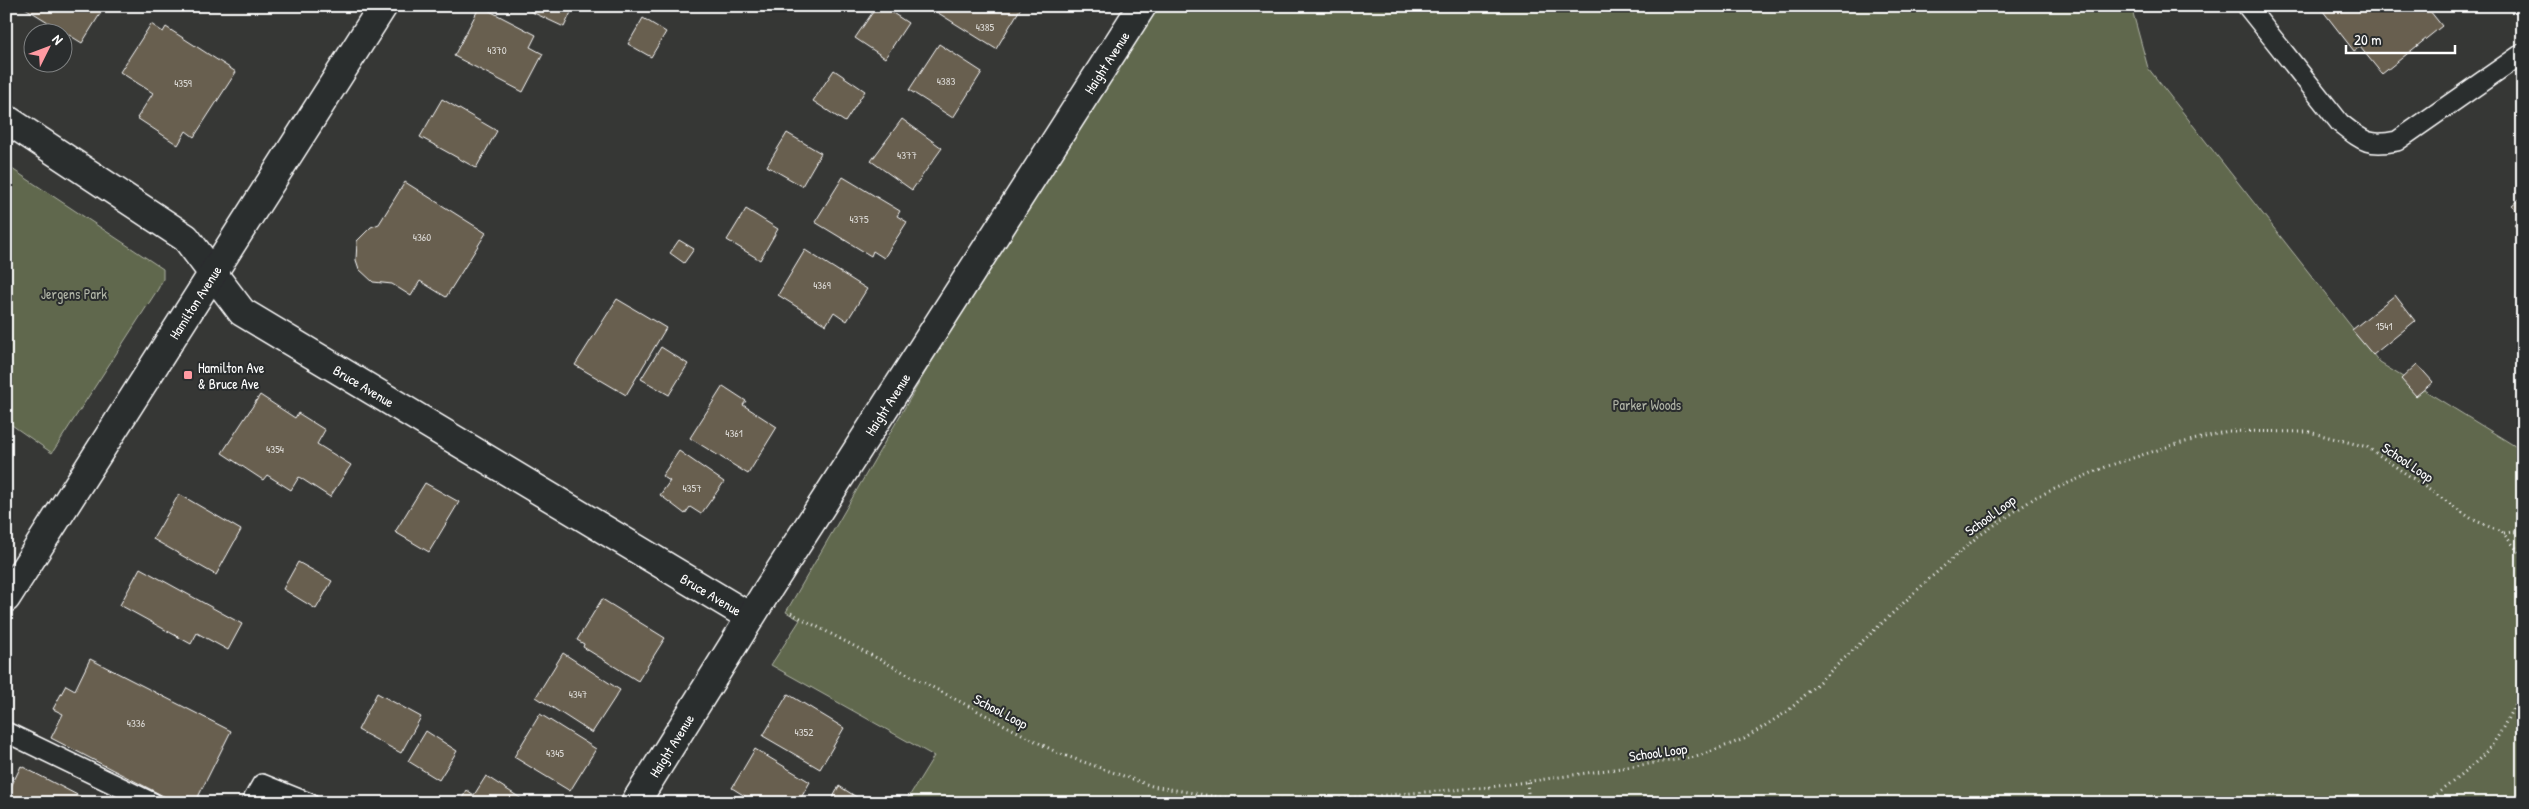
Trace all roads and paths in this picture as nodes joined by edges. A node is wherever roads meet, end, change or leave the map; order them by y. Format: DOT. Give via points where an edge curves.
graph roads {
  1 [pos="383,6"];
  2 [pos="1142,6"];
  3 [pos="2247,6"];
  4 [pos="2523,53"];
  5 [pos="6,119"];
  6 [pos="212,276"];
  7 [pos="2523,531"];
  8 [pos="2503,533"];
  9 [pos="2523,556"];
  10 [pos="6,598"];
  11 [pos="786,611"];
  12 [pos="750,617"];
  13 [pos="2523,686"];
  14 [pos="6,732"];
  15 [pos="1527,782"];
  16 [pos="1218,797"];
  17 [pos="153,803"];
  18 [pos="251,803"];
  19 [pos="309,803"];
  20 [pos="635,803"];
  21 [pos="1220,803"];
  22 [pos="1529,803"];
  23 [pos="2424,803"];
  1 -- 6 [label="street, Hamilton Avenue"];
  2 -- 12 [label="street, Haight Avenue"];
  3 -- 4 [label="lane" via="2340,123 2377,146 2397,142"];
  5 -- 6 [label="street, Bruce Avenue" via="186,238"];
  6 -- 10 [label="street, Hamilton Avenue"];
  6 -- 12 [label="street, Bruce Avenue" via="242,312"];
  7 -- 8 [label="path"];
  8 -- 9 [label="path, School Loop"];
  8 -- 15 [label="path, School Loop" via="2472,519 2367,447 2309,432 2228,431 2180,443 2108,466 2036,497 1970,543 1788,711 1744,739 1696,758"];
  11 -- 16 [label="path, School Loop" via="1058,753 1152,786"];
  12 -- 20 [label="street, Haight Avenue"];
  13 -- 23 [label="path" via="2504,726 2486,753"];
  14 -- 17 [label="lane"];
  15 -- 16 [label="path, School Loop" via="1295,802"];
  15 -- 22 [label="path"];
  16 -- 21 [label="path"];
  18 -- 19 [label="lane" via="262,784"];
}
